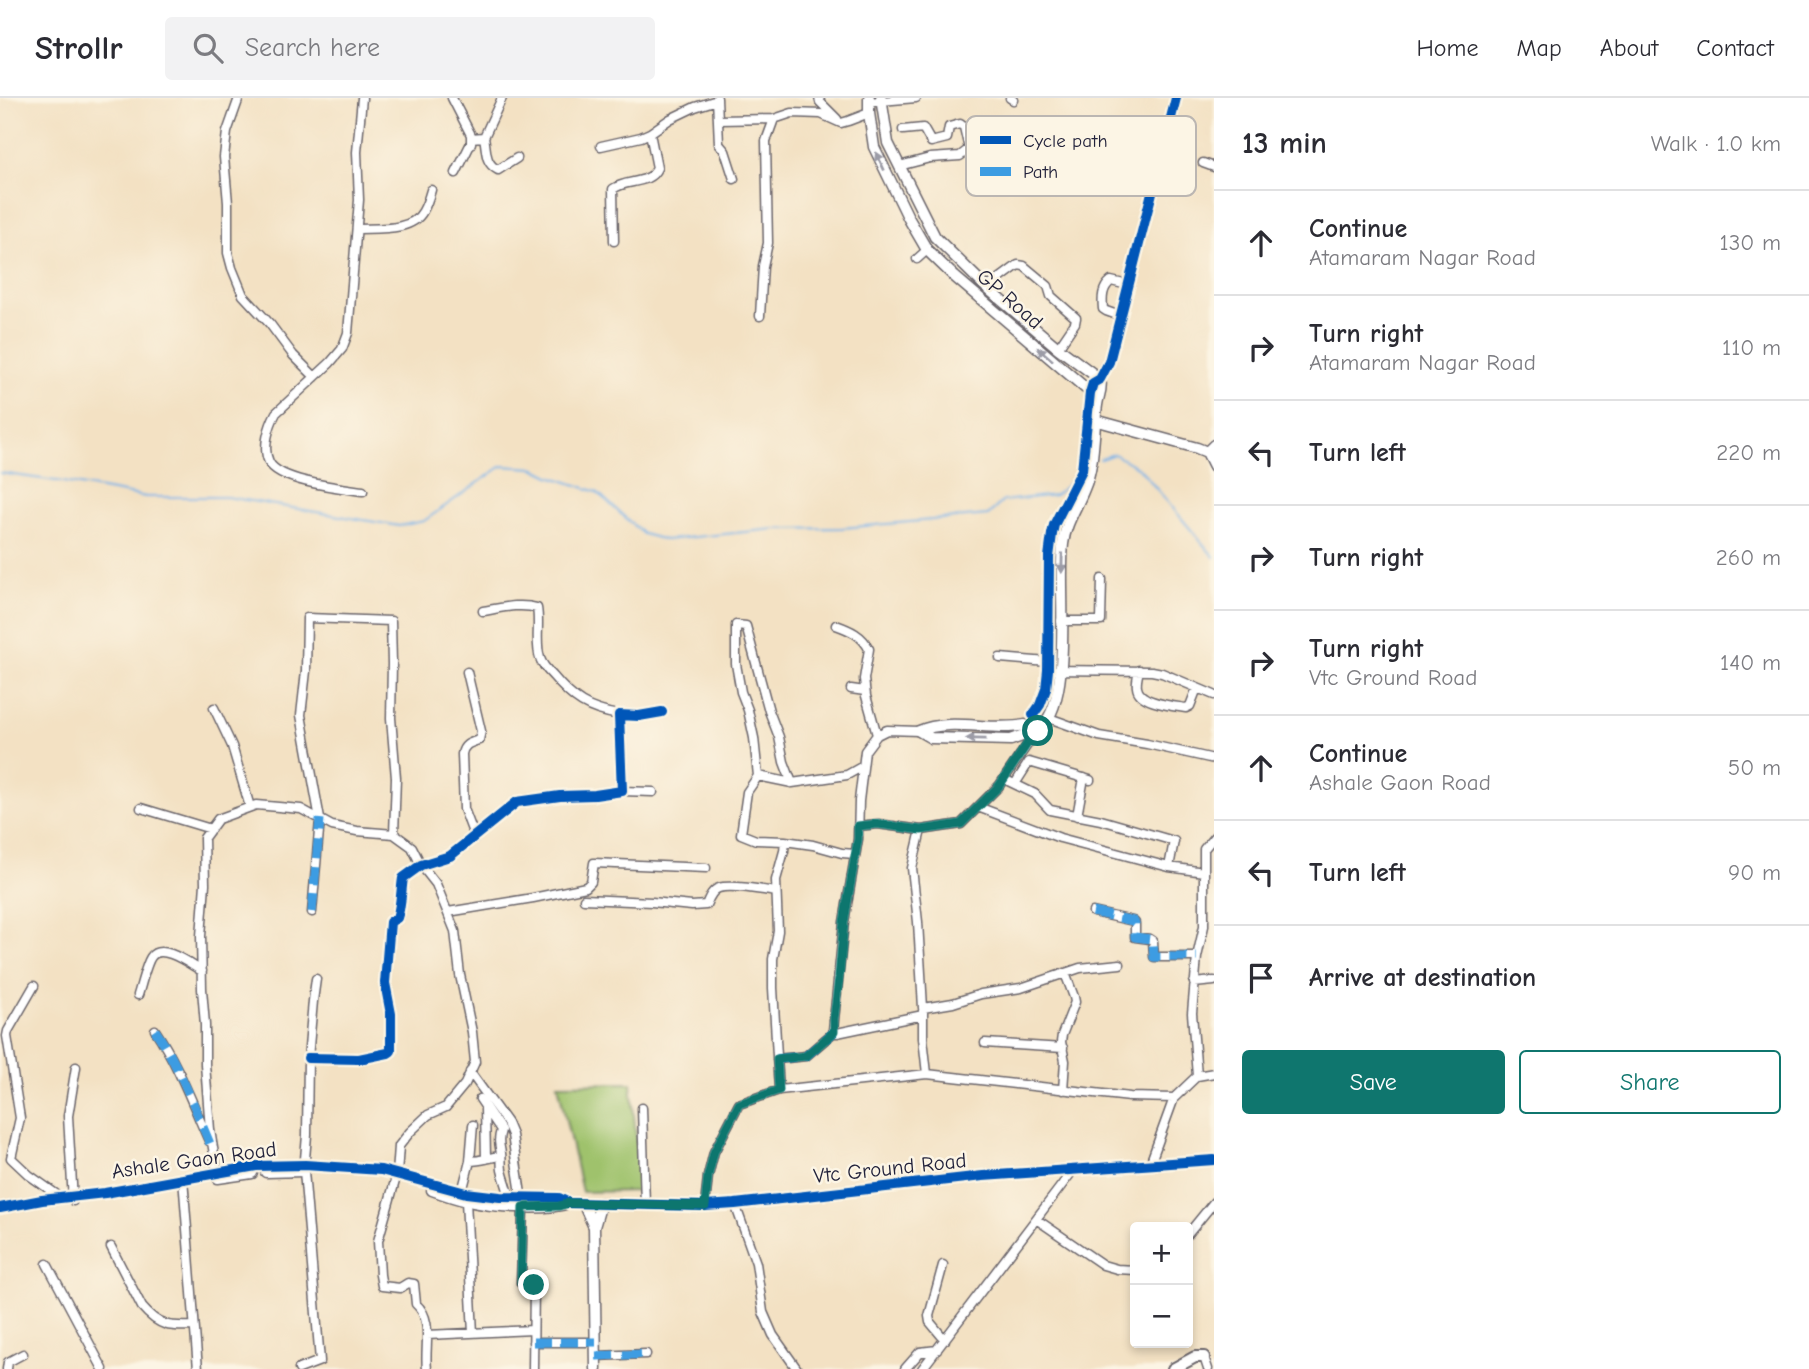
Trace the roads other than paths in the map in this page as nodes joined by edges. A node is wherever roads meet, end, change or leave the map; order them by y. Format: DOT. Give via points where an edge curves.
graph roads {
  1 [pos="239,98"];
  2 [pos="362,98"];
  3 [pos="452,98"];
  4 [pos="502,98"];
  5 [pos="819,98"];
  6 [pos="916,98"];
  7 [pos="1176,98"];
  8 [pos="717,99"];
  9 [pos="881,99"];
  10 [pos="905,99"];
  11 [pos="869,100"];
  12 [pos="869,113"];
  13 [pos="1171,116"];
  14 [pos="774,119"];
  15 [pos="719,120"];
  16 [pos="841,123"];
  17 [pos="903,130"];
  18 [pos="650,133"];
  19 [pos="966,136"];
  20 [pos="484,137"];
  21 [pos="471,138"];
  22 [pos="601,146"];
  23 [pos="966,151"];
  24 [pos="517,159"];
  25 [pos="1203,163"];
  26 [pos="1214,167"];
  27 [pos="901,171"];
  28 [pos="456,173"];
  29 [pos="734,179"];
  30 [pos="890,181"];
  31 [pos="431,190"];
  32 [pos="1151,196"];
  33 [pos="921,211"];
  34 [pos="909,219"];
  35 [pos="357,229"];
  36 [pos="614,241"];
  37 [pos="927,250"];
  38 [pos="917,259"];
  39 [pos="1128,285"];
  40 [pos="987,288"];
  41 [pos="760,316"];
  42 [pos="1120,316"];
  43 [pos="1058,348"];
  44 [pos="315,377"];
  45 [pos="1100,379"];
  46 [pos="1094,395"];
  47 [pos="1091,419"];
  48 [pos="1211,449"];
  49 [pos="1214,466"];
  50 [pos="363,491"];
  51 [pos="1052,534"];
  52 [pos="1063,536"];
  53 [pos="1102,579"];
  54 [pos="482,611"];
  55 [pos="1061,624"];
  56 [pos="836,625"];
  57 [pos="1049,626"];
  58 [pos="1000,658"];
  59 [pos="1048,666"];
  60 [pos="1060,670"];
  61 [pos="1139,670"];
  62 [pos="467,672"];
  63 [pos="1197,688"];
  64 [pos="851,689"];
  65 [pos="865,691"];
  66 [pos="1214,695"];
  67 [pos="214,709"];
  68 [pos="662,712"];
  69 [pos="619,715"];
  70 [pos="1037,727"];
  71 [pos="919,731"];
  72 [pos="877,735"];
  73 [pos="1214,759"];
  74 [pos="863,766"];
  75 [pos="758,776"];
  76 [pos="1003,779"];
  77 [pos="792,783"];
  78 [pos="1015,783"];
  79 [pos="622,791"];
  80 [pos="653,792"];
  81 [pos="250,807"];
  82 [pos="978,807"];
  83 [pos="141,808"];
  84 [pos="1077,816"];
  85 [pos="320,819"];
  86 [pos="858,826"];
  87 [pos="211,829"];
  88 [pos="921,830"];
  89 [pos="394,834"];
  90 [pos="1214,837"];
  91 [pos="475,838"];
  92 [pos="785,841"];
  93 [pos="855,854"];
  94 [pos="421,865"];
  95 [pos="1168,867"];
  96 [pos="706,868"];
  97 [pos="1204,872"];
  98 [pos="776,892"];
  99 [pos="584,899"];
  100 [pos="312,912"];
  101 [pos="447,912"];
  102 [pos="1093,912"];
  103 [pos="1197,957"];
  104 [pos="1120,964"];
  105 [pos="202,971"];
  106 [pos="1065,973"];
  107 [pos="316,979"];
  108 [pos="1214,981"];
  109 [pos="1194,983"];
  110 [pos="34,986"];
  111 [pos="138,995"];
  112 [pos="923,1011"];
  113 [pos="155,1030"];
  114 [pos="834,1032"];
  115 [pos="985,1043"];
  116 [pos="1063,1048"];
  117 [pos="308,1058"];
  118 [pos="777,1059"];
  119 [pos="76,1067"];
  120 [pos="470,1072"];
  121 [pos="1214,1073"];
  122 [pos="927,1074"];
  123 [pos="1197,1076"];
  124 [pos="779,1090"];
  125 [pos="1063,1090"];
  126 [pos="1174,1098"];
  127 [pos="642,1108"];
  128 [pos="473,1125"];
  129 [pos="213,1151"];
  130 [pos="501,1156"];
  131 [pos="486,1158"];
  132 [pos="1214,1160"];
  133 [pos="470,1161"];
  134 [pos="1150,1164"];
  135 [pos="304,1168"];
  136 [pos="1074,1170"];
  137 [pos="217,1175"];
  138 [pos="396,1176"];
  139 [pos="183,1181"];
  140 [pos="464,1197"];
  141 [pos="510,1198"];
  142 [pos="68,1200"];
  143 [pos="523,1202"];
  144 [pos="1214,1202"];
  145 [pos="569,1203"];
  146 [pos="583,1203"];
  147 [pos="601,1203"];
  148 [pos="645,1204"];
  149 [pos="735,1204"];
  150 [pos="705,1206"];
  151 [pos="0,1208"];
  152 [pos="0,1213"];
  153 [pos="1036,1219"];
  154 [pos="594,1227"];
  155 [pos="1193,1228"];
  156 [pos="111,1247"];
  157 [pos="47,1264"];
  158 [pos="943,1265"];
  159 [pos="1130,1270"];
  160 [pos="194,1326"];
  161 [pos="533,1330"];
  162 [pos="473,1333"];
  163 [pos="428,1335"];
  164 [pos="945,1340"];
  165 [pos="533,1342"];
  166 [pos="596,1342"];
  167 [pos="937,1350"];
  168 [pos="1214,1350"];
  169 [pos="23,1354"];
  170 [pos="646,1354"];
  171 [pos="596,1356"];
  172 [pos="1203,1357"];
  173 [pos="322,1365"];
  174 [pos="7,1369"];
  175 [pos="103,1369"];
  176 [pos="198,1369"];
  177 [pos="299,1369"];
  178 [pos="427,1369"];
  179 [pos="533,1369"];
  180 [pos="596,1369"];
  181 [pos="797,1369"];
  182 [pos="905,1369"];
  183 [pos="922,1369"];
  184 [pos="1173,1369"];
  185 [pos="1188,1369"];
  186 [pos="1208,1369"];
  1 -- 44 [label="street" via="224,157 232,268 243,295"];
  2 -- 35 [label="street"];
  3 -- 21 [label="street"];
  4 -- 20 [label="street"];
  5 -- 16 [label="street"];
  6 -- 10 [label="street"];
  7 -- 13 [label="street"];
  8 -- 15 [label="street"];
  8 -- 18 [label="street"];
  9 -- 10 [label="street"];
  9 -- 11 [label="street"];
  9 -- 27 [label="street, GP Road" via="888,143"];
  11 -- 12 [label="street, GP Road"];
  12 -- 16 [label="street"];
  30 -- 12 [label="street, GP Road, one-way" via="874,147"];
  14 -- 15 [label="street"];
  14 -- 16 [label="street" via="792,113 821,114"];
  14 -- 41 [label="street" via="766,142 768,243"];
  15 -- 29 [label="street" via="719,144"];
  17 -- 19 [label="street" via="923,128 934,142 947,138 949,127 960,124"];
  18 -- 22 [label="street"];
  18 -- 36 [label="street" via="657,168 650,178 613,188"];
  20 -- 21 [label="street"];
  20 -- 24 [label="street" via="485,153 494,168"];
  21 -- 28 [label="street"];
  23 -- 27 [label="street" via="930,158"];
  25 -- 26 [label="street"];
  27 -- 30 [label="street"];
  27 -- 33 [label="street, GP Road"];
  30 -- 34 [label="street, GP Road"];
  31 -- 35 [label="street" via="423,211 410,223"];
  32 -- 39 [label="street"];
  33 -- 34 [label="street"];
  33 -- 40 [label="street, GP Road" via="935,237"];
  34 -- 37 [label="street, GP Road"];
  35 -- 44 [label="street" via="348,333 342,349"];
  37 -- 38 [label="street"];
  46 -- 37 [label="street, GP Road, one-way"];
  39 -- 42 [label="street"];
  39 -- 42 [label="street" via="1111,281 1105,288 1103,309"];
  40 -- 43 [label="street, GP Road"];
  40 -- 43 [label="street" via="1024,265 1076,318"];
  42 -- 45 [label="street"];
  43 -- 45 [label="street, GP Road"];
  44 -- 50 [label="street" via="270,423 269,463 277,471 317,484"];
  45 -- 46 [label="street" via="1102,386"];
  46 -- 47 [label="street"];
  47 -- 48 [label="street"];
  47 -- 51 [label="street" via="1082,470"];
  47 -- 52 [label="street" via="1090,471"];
  48 -- 49 [label="street"];
  51 -- 52 [label="street"];
  51 -- 57 [label="street"];
  52 -- 55 [label="street, one-way"];
  53 -- 55 [label="street" via="1101,621"];
  54 -- 69 [label="street" via="537,608 543,665 580,702"];
  55 -- 57 [label="street"];
  55 -- 60 [label="street"];
  56 -- 65 [label="street" via="862,638 869,649"];
  57 -- 59 [label="street"];
  58 -- 59 [label="street"];
  59 -- 60 [label="street"];
  59 -- 70 [label="street" via="1046,689 1033,715 1040,718"];
  60 -- 61 [label="street"];
  60 -- 70 [label="street" via="1058,689"];
  61 -- 63 [label="street" via="1162,673"];
  61 -- 63 [label="street" via="1137,688 1144,699 1186,709"];
  62 -- 91 [label="street" via="481,731 479,740 467,744 462,754 464,809"];
  63 -- 66 [label="street"];
  64 -- 65 [label="street"];
  65 -- 72 [label="street"];
  67 -- 81 [label="street" via="232,746"];
  68 -- 69 [label="street"];
  69 -- 79 [label="street"];
  70 -- 71 [label="street" via="1011,740 931,738"];
  70 -- 73 [label="street"];
  70 -- 76 [label="street"];
  71 -- 72 [label="street" via="887,730"];
  72 -- 74 [label="street" via="865,751"];
  74 -- 77 [label="street" via="847,775"];
  74 -- 86 [label="street"];
  75 -- 77 [label="street"];
  75 -- 77 [label="street" via="736,664 736,625 746,626"];
  75 -- 92 [label="street" via="747,792 741,834 756,840"];
  76 -- 78 [label="street"];
  76 -- 82 [label="street"];
  78 -- 84 [label="street" via="1035,794 1050,810"];
  78 -- 84 [label="street" via="1029,762 1087,779"];
  79 -- 80 [label="street"];
  79 -- 91 [label="street" via="517,802"];
  81 -- 85 [label="street" via="301,809"];
  81 -- 87 [label="street" via="218,819"];
  82 -- 88 [label="street" via="961,824"];
  82 -- 95 [label="street" via="1060,838"];
  83 -- 87 [label="street"];
  84 -- 95 [label="street" via="1174,841"];
  85 -- 89 [label="street" via="332,826"];
  85 -- 89 [label="street" via="300,715 307,618 391,621"];
  85 -- 100 [label="street"];
  86 -- 88 [label="street"];
  86 -- 93 [label="street"];
  87 -- 105 [label="street" via="204,838"];
  88 -- 112 [label="street" via="912,868"];
  89 -- 94 [label="street" via="412,848"];
  90 -- 97 [label="street" via="1204,849"];
  91 -- 94 [label="street" via="450,856"];
  92 -- 93 [label="street"];
  92 -- 98 [label="street"];
  93 -- 114 [label="street"];
  94 -- 101 [label="street" via="436,884"];
  94 -- 117 [label="street" via="403,878 400,910 390,922 386,983 391,1051 359,1059"];
  95 -- 97 [label="street"];
  96 -- 101 [label="street" via="594,863 586,887"];
  97 -- 103 [label="street" via="1204,926"];
  98 -- 99 [label="street" via="720,888 706,905 692,906"];
  98 -- 118 [label="street" via="778,931 772,988"];
  101 -- 120 [label="street" via="455,931 472,1032 475,1062"];
  102 -- 103 [label="street" via="1133,921 1135,937 1153,941 1154,957"];
  103 -- 109 [label="street"];
  104 -- 106 [label="street"];
  105 -- 111 [label="street" via="169,953 157,952"];
  105 -- 129 [label="street"];
  106 -- 112 [label="street"];
  106 -- 116 [label="street" via="1075,1002 1062,1035"];
  107 -- 117 [label="street"];
  108 -- 109 [label="street"];
  109 -- 123 [label="street"];
  110 -- 142 [label="street" via="8,1031 20,1118 11,1158"];
  112 -- 114 [label="street"];
  112 -- 122 [label="street"];
  113 -- 129 [label="street"];
  114 -- 118 [label="street" via="806,1056"];
  115 -- 116 [label="street"];
  116 -- 125 [label="street"];
  117 -- 135 [label="street"];
  118 -- 124 [label="street"];
  119 -- 142 [label="street" via="68,1116"];
  120 -- 138 [label="street" via="446,1107 428,1115 399,1146"];
  120 -- 143 [label="street" via="512,1135"];
  121 -- 123 [label="street"];
  122 -- 124 [label="street"];
  122 -- 125 [label="street"];
  123 -- 126 [label="street"];
  124 -- 150 [label="street" via="739,1104 714,1152"];
  125 -- 126 [label="street"];
  126 -- 134 [label="street"];
  127 -- 148 [label="street"];
  128 -- 133 [label="street"];
  129 -- 137 [label="street"];
  130 -- 131 [label="street"];
  130 -- 131 [label="street" via="501,1130 482,1103"];
  130 -- 141 [label="street"];
  131 -- 133 [label="street"];
  132 -- 134 [label="street, Vtc Ground Road"];
  133 -- 140 [label="street"];
  134 -- 136 [label="street, Vtc Ground Road"];
  135 -- 137 [label="street, Ashale Gaon Road"];
  135 -- 138 [label="street, Ashale Gaon Road" via="367,1168"];
  135 -- 173 [label="street"];
  136 -- 149 [label="street, Vtc Ground Road"];
  136 -- 153 [label="street"];
  137 -- 139 [label="street, Ashale Gaon Road"];
  138 -- 140 [label="street, Ashale Gaon Road"];
  138 -- 163 [label="street" via="378,1241 382,1286 414,1284"];
  139 -- 142 [label="street, Ashale Gaon Road"];
  139 -- 160 [label="street"];
  140 -- 141 [label="street, Ashale Gaon Road"];
  140 -- 143 [label="street, Ashale Gaon Road"];
  140 -- 162 [label="street"];
  141 -- 143 [label="street, Ashale Gaon Road"];
  142 -- 151 [label="street, Ashale Gaon Road"];
  142 -- 152 [label="street, Ashale Gaon Road"];
  143 -- 145 [label="street, Ashale Gaon Road" via="559,1198"];
  143 -- 161 [label="street" via="521,1283 534,1285"];
  144 -- 155 [label="street"];
  145 -- 146 [label="street, Vtc Ground Road"];
  146 -- 147 [label="street, Vtc Ground Road"];
  146 -- 154 [label="street"];
  147 -- 148 [label="street, Vtc Ground Road"];
  147 -- 154 [label="street"];
  148 -- 150 [label="street, Vtc Ground Road"];
  149 -- 150 [label="street, Vtc Ground Road"];
  149 -- 181 [label="street" via="756,1263 763,1312 772,1335"];
  153 -- 159 [label="street" via="1103,1265"];
  153 -- 164 [label="street"];
  154 -- 166 [label="street"];
  156 -- 160 [label="street" via="148,1314 171,1327"];
  157 -- 175 [label="street"];
  158 -- 164 [label="street" via="929,1316"];
  160 -- 176 [label="street"];
  161 -- 162 [label="street"];
  161 -- 165 [label="street"];
  162 -- 163 [label="street"];
  163 -- 178 [label="street"];
  164 -- 167 [label="street"];
  165 -- 166 [label="street"];
  165 -- 179 [label="street"];
  166 -- 171 [label="street"];
  167 -- 182 [label="street" via="920,1352"];
  167 -- 183 [label="street"];
  168 -- 172 [label="main road"];
  169 -- 174 [label="street" via="8,1362"];
  170 -- 171 [label="street"];
  171 -- 180 [label="street"];
  172 -- 184 [label="main road"];
  172 -- 185 [label="main road"];
  172 -- 186 [label="street"];
  173 -- 177 [label="street"];
}
